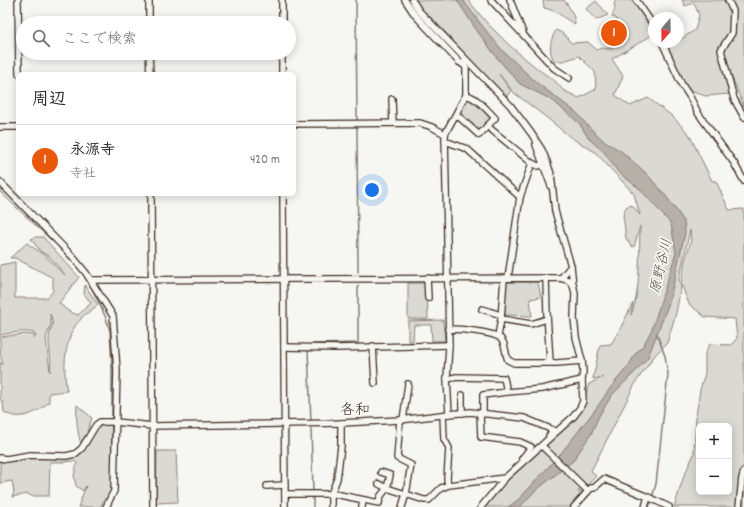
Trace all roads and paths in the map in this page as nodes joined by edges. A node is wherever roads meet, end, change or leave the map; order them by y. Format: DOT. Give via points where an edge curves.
graph roads {
  1 [pos="18,0"];
  2 [pos="149,0"];
  3 [pos="282,0"];
  4 [pos="405,0"];
  5 [pos="412,0"];
  6 [pos="490,0"];
  7 [pos="510,0"];
  8 [pos="636,0"];
  9 [pos="728,0"];
  10 [pos="18,16"];
  11 [pos="149,16"];
  12 [pos="282,16"];
  13 [pos="648,17"];
  14 [pos="432,24"];
  15 [pos="527,39"];
  16 [pos="665,48"];
  17 [pos="19,60"];
  18 [pos="149,60"];
  19 [pos="282,60"];
  20 [pos="464,65"];
  21 [pos="19,72"];
  22 [pos="150,72"];
  23 [pos="282,72"];
  24 [pos="569,78"];
  25 [pos="466,95"];
  26 [pos="392,99"];
  27 [pos="456,114"];
  28 [pos="744,117"];
  29 [pos="393,123"];
  30 [pos="296,124"];
  31 [pos="487,126"];
  32 [pos="0,127"];
  33 [pos="16,127"];
  34 [pos="445,134"];
  35 [pos="534,137"];
  36 [pos="445,141"];
  37 [pos="532,164"];
  38 [pos="543,165"];
  39 [pos="744,181"];
  40 [pos="0,182"];
  41 [pos="554,193"];
  42 [pos="19,196"];
  43 [pos="151,196"];
  44 [pos="283,196"];
  45 [pos="520,197"];
  46 [pos="19,201"];
  47 [pos="571,266"];
  48 [pos="427,278"];
  49 [pos="447,278"];
  50 [pos="506,278"];
  51 [pos="546,278"];
  52 [pos="561,278"];
  53 [pos="284,279"];
  54 [pos="91,280"];
  55 [pos="152,280"];
  56 [pos="573,285"];
  57 [pos="428,298"];
  58 [pos="482,309"];
  59 [pos="501,317"];
  60 [pos="547,319"];
  61 [pos="448,329"];
  62 [pos="498,336"];
  63 [pos="448,345"];
  64 [pos="372,346"];
  65 [pos="284,348"];
  66 [pos="582,361"];
  67 [pos="550,362"];
  68 [pos="447,379"];
  69 [pos="582,380"];
  70 [pos="375,383"];
  71 [pos="408,384"];
  72 [pos="506,392"];
  73 [pos="462,395"];
  74 [pos="462,413"];
  75 [pos="446,414"];
  76 [pos="481,414"];
  77 [pos="402,420"];
  78 [pos="116,422"];
  79 [pos="341,423"];
  80 [pos="285,424"];
  81 [pos="152,426"];
  82 [pos="543,448"];
  83 [pos="0,458"];
  84 [pos="518,466"];
  85 [pos="744,471"];
  86 [pos="381,472"];
  87 [pos="505,478"];
  88 [pos="379,484"];
  89 [pos="285,485"];
  90 [pos="448,485"];
  91 [pos="267,486"];
  92 [pos="387,489"];
  93 [pos="588,491"];
  94 [pos="285,494"];
  95 [pos="331,494"];
  96 [pos="406,494"];
  97 [pos="648,497"];
  98 [pos="363,500"];
  99 [pos="106,507"];
  100 [pos="153,507"];
  101 [pos="285,507"];
  102 [pos="331,507"];
  103 [pos="362,507"];
  104 [pos="402,507"];
  105 [pos="481,507"];
  106 [pos="574,507"];
  107 [pos="645,507"];
  108 [pos="669,507"];
  109 [pos="739,507"];
  1 -- 10 [label="street"];
  2 -- 11 [label="street"];
  3 -- 12 [label="street"];
  4 -- 20 [label="street" via="415,15"];
  5 -- 14 [label="street"];
  6 -- 15 [label="street"];
  7 -- 15 [label="street"];
  8 -- 13 [label="street"];
  9 -- 28 [label="street" via="733,11 732,33 722,50 734,99"];
  14 -- 20 [label="street"];
  14 -- 35 [label="street" via="510,105"];
  15 -- 24 [label="street" via="554,68"];
  16 -- 39 [label="street" via="698,113"];
  17 -- 21 [label="street"];
  18 -- 22 [label="street"];
  19 -- 23 [label="street"];
  20 -- 25 [label="street"];
  25 -- 27 [label="street"];
  25 -- 31 [label="street" via="476,99 494,118"];
  26 -- 29 [label="street"];
  27 -- 31 [label="street" via="479,135"];
  27 -- 34 [label="street"];
  29 -- 30 [label="street"];
  29 -- 34 [label="street" via="420,123"];
  31 -- 37 [label="street"];
  32 -- 33 [label="street"];
  34 -- 36 [label="street"];
  35 -- 38 [label="street"];
  35 -- 41 [label="street" via="548,162"];
  36 -- 45 [label="street" via="468,149"];
  36 -- 49 [label="street"];
  37 -- 38 [label="street"];
  37 -- 45 [label="street"];
  38 -- 41 [label="street"];
  40 -- 46 [label="street"];
  41 -- 47 [label="street"];
  42 -- 46 [label="street"];
  43 -- 55 [label="street"];
  44 -- 53 [label="street"];
  45 -- 50 [label="street"];
  46 -- 54 [label="street" via="72,256"];
  47 -- 52 [label="street"];
  47 -- 56 [label="street"];
  48 -- 49 [label="street"];
  48 -- 53 [label="street"];
  48 -- 57 [label="street"];
  49 -- 50 [label="street"];
  49 -- 61 [label="street"];
  50 -- 51 [label="street"];
  50 -- 59 [label="street"];
  51 -- 52 [label="street"];
  51 -- 60 [label="street"];
  52 -- 56 [label="street"];
  53 -- 55 [label="street"];
  53 -- 65 [label="street"];
  54 -- 55 [label="street"];
  54 -- 78 [label="street" via="113,316 117,370"];
  55 -- 81 [label="street"];
  56 -- 66 [label="street" via="576,337"];
  58 -- 59 [label="street"];
  59 -- 60 [label="street" via="531,324"];
  59 -- 62 [label="street"];
  60 -- 67 [label="street"];
  61 -- 62 [label="street"];
  61 -- 63 [label="street"];
  62 -- 67 [label="street" via="503,340 508,360 514,363"];
  63 -- 64 [label="street"];
  63 -- 68 [label="street"];
  64 -- 65 [label="street"];
  64 -- 70 [label="street"];
  65 -- 80 [label="street"];
  66 -- 67 [label="street"];
  66 -- 69 [label="street"];
  68 -- 72 [label="street" via="504,378"];
  68 -- 75 [label="street"];
  69 -- 72 [label="street" via="542,389"];
  69 -- 82 [label="street" via="583,401 580,408 574,418"];
  71 -- 77 [label="street"];
  72 -- 76 [label="street" via="483,395"];
  73 -- 74 [label="street"];
  74 -- 75 [label="street"];
  74 -- 76 [label="street"];
  75 -- 77 [label="street"];
  75 -- 90 [label="street" via="444,439 449,448"];
  76 -- 82 [label="street" via="524,418 554,430 541,444"];
  76 -- 84 [label="street" via="481,437 520,442 531,447"];
  77 -- 79 [label="street"];
  77 -- 96 [label="street" via="397,458 411,465"];
  78 -- 81 [label="street"];
  78 -- 83 [label="street" via="100,422 96,425 82,448 75,454 30,454"];
  78 -- 99 [label="street" via="114,490"];
  79 -- 80 [label="street"];
  79 -- 95 [label="street" via="337,479"];
  80 -- 81 [label="street"];
  80 -- 89 [label="street"];
  81 -- 100 [label="street"];
  82 -- 84 [label="street"];
  82 -- 93 [label="street"];
  84 -- 87 [label="street"];
  85 -- 109 [label="street"];
  86 -- 92 [label="street" via="390,475"];
  87 -- 90 [label="street"];
  87 -- 105 [label="street"];
  88 -- 92 [label="street"];
  89 -- 91 [label="street"];
  89 -- 94 [label="street"];
  90 -- 96 [label="street" via="429,500"];
  92 -- 96 [label="street"];
  92 -- 98 [label="street" via="380,497 379,503"];
  93 -- 97 [label="street" via="604,479"];
  93 -- 106 [label="street"];
  94 -- 95 [label="street"];
  94 -- 101 [label="street"];
  95 -- 98 [label="street"];
  95 -- 102 [label="street"];
  96 -- 104 [label="street"];
  97 -- 107 [label="street"];
  97 -- 108 [label="street"];
  98 -- 103 [label="street"];
}
